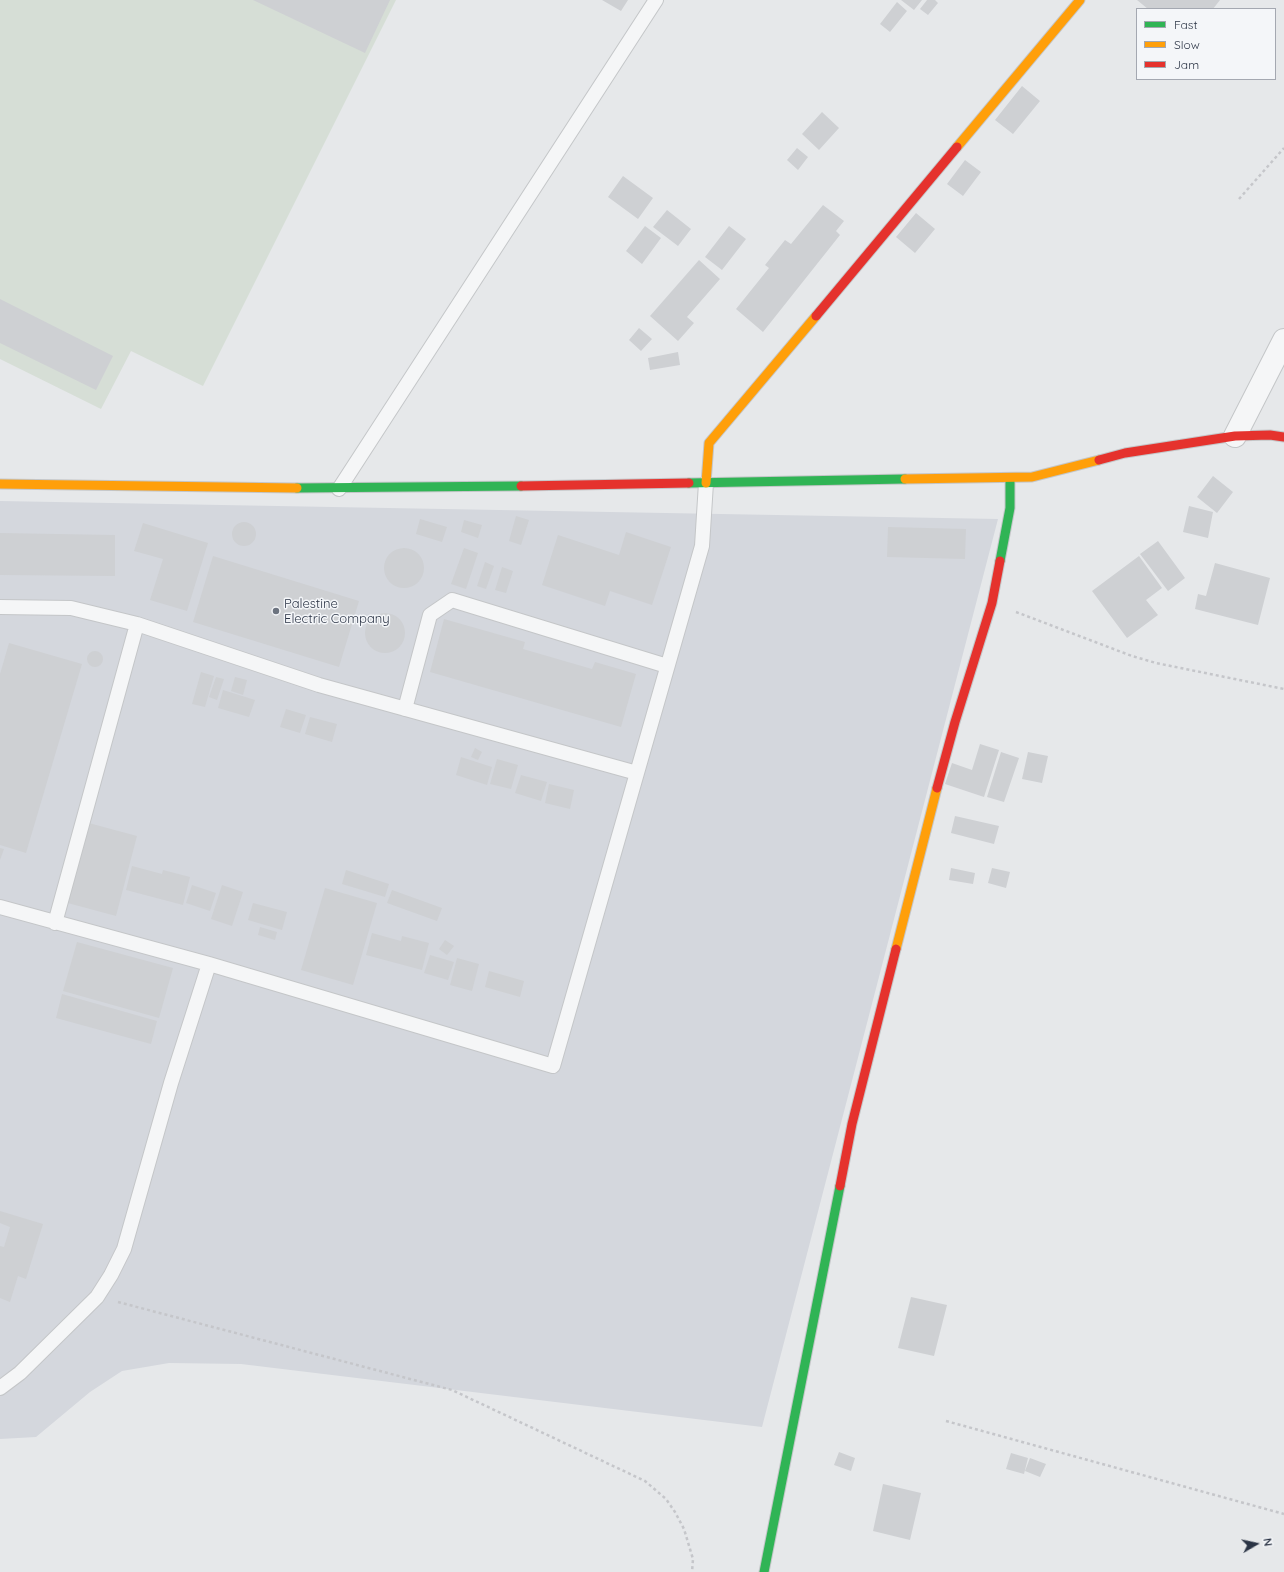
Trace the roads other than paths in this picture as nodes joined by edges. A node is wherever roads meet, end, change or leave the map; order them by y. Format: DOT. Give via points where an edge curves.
graph roads {
  1 [pos="656,0"];
  2 [pos="1080,0"];
  3 [pos="1284,340"];
  4 [pos="1235,436"];
  5 [pos="1284,437"];
  6 [pos="1010,478"];
  7 [pos="706,483"];
  8 [pos="0,484"];
  9 [pos="339,489"];
  10 [pos="0,607"];
  11 [pos="137,624"];
  12 [pos="667,666"];
  13 [pos="405,709"];
  14 [pos="637,773"];
  15 [pos="0,907"];
  16 [pos="55,923"];
  17 [pos="209,964"];
  18 [pos="0,1388"];
  19 [pos="764,1572"];
  1 -- 9 [label="lane"];
  2 -- 7 [label="street" via="709,443"];
  3 -- 4 [label="street"];
  4 -- 5 [label="street"];
  4 -- 6 [label="street" via="1125,454 1032,477"];
  6 -- 7 [label="street"];
  6 -- 19 [label="street" via="1010,508 992,603 955,722 920,852 852,1124"];
  7 -- 9 [label="street"];
  7 -- 12 [label="lane" via="702,546"];
  8 -- 9 [label="street"];
  10 -- 11 [label="lane" via="72,608"];
  11 -- 13 [label="lane" via="319,685"];
  11 -- 16 [label="lane"];
  12 -- 13 [label="lane" via="452,600 430,616"];
  12 -- 14 [label="lane"];
  13 -- 14 [label="lane"];
  14 -- 17 [label="lane" via="553,1066"];
  15 -- 16 [label="lane"];
  16 -- 17 [label="lane"];
  17 -- 18 [label="lane" via="171,1083 124,1249 97,1297 20,1373"];
}
